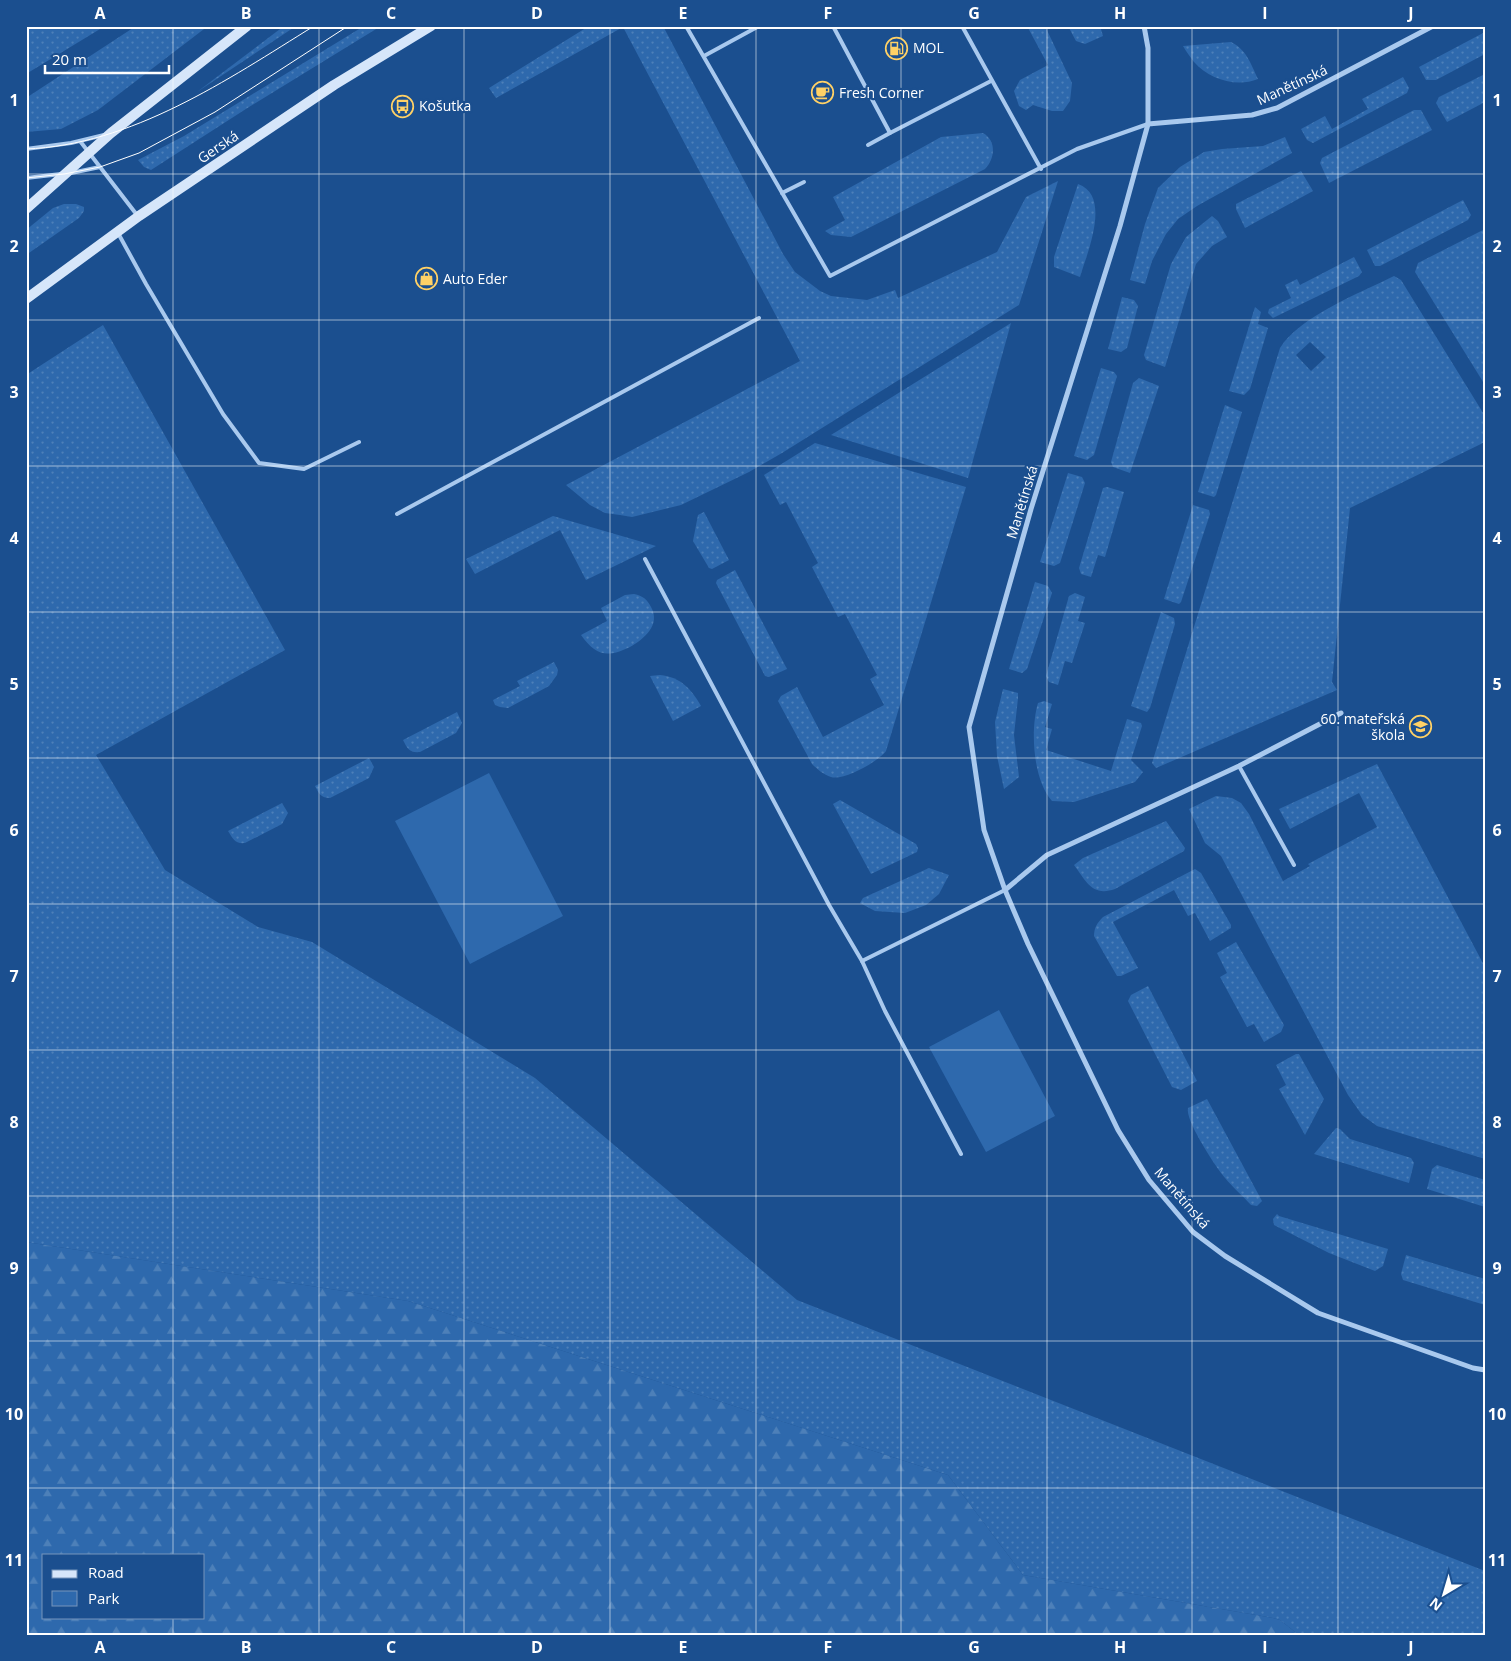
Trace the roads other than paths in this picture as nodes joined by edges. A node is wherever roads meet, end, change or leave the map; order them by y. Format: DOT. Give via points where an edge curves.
graph roads {
  1 [pos="247,26"];
  2 [pos="431,26"];
  3 [pos="686,26"];
  4 [pos="759,26"];
  5 [pos="833,26"];
  6 [pos="962,26"];
  7 [pos="1144,26"];
  8 [pos="1434,26"];
  9 [pos="704,56"];
  10 [pos="991,81"];
  11 [pos="1148,124"];
  12 [pos="111,133"];
  13 [pos="890,133"];
  14 [pos="80,141"];
  15 [pos="868,145"];
  16 [pos="26,149"];
  17 [pos="89,152"];
  18 [pos="100,167"];
  19 [pos="1041,169"];
  20 [pos="64,174"];
  21 [pos="26,178"];
  22 [pos="804,182"];
  23 [pos="782,193"];
  24 [pos="26,209"];
  25 [pos="139,216"];
  26 [pos="117,231"];
  27 [pos="26,299"];
  28 [pos="759,318"];
  29 [pos="359,442"];
  30 [pos="397,514"];
  31 [pos="645,559"];
  32 [pos="1341,713"];
  33 [pos="1239,766"];
  34 [pos="1294,865"];
  35 [pos="1005,890"];
  36 [pos="862,961"];
  37 [pos="961,1154"];
  38 [pos="1485,1370"];
  1 -- 12 [label="street"];
  2 -- 25 [label="street, Gerská" via="334,85"];
  3 -- 9 [label="lane"];
  4 -- 9 [label="lane"];
  5 -- 13 [label="lane"];
  6 -- 10 [label="lane"];
  7 -- 11 [label="street, Manětínská" via="1148,48"];
  8 -- 11 [label="street, Manětínská" via="1277,108 1252,116"];
  9 -- 23 [label="lane"];
  10 -- 13 [label="lane"];
  10 -- 19 [label="lane"];
  11 -- 19 [label="lane" via="1077,149"];
  11 -- 35 [label="street, Manětínská" via="1120,226 1031,509 969,727 984,830"];
  12 -- 14 [label="lane"];
  12 -- 17 [label="street"];
  13 -- 15 [label="lane"];
  14 -- 16 [label="lane"];
  14 -- 17 [label="lane"];
  17 -- 18 [label="lane"];
  17 -- 20 [label="street"];
  18 -- 20 [label="lane"];
  18 -- 25 [label="lane"];
  19 -- 23 [label="lane" via="830,276"];
  20 -- 21 [label="lane"];
  20 -- 24 [label="street"];
  22 -- 23 [label="lane"];
  25 -- 26 [label="street, Gerská"];
  26 -- 27 [label="street, Gerská"];
  26 -- 29 [label="lane" via="223,414 259,463 304,469"];
  28 -- 30 [label="lane"];
  31 -- 36 [label="lane"];
  32 -- 33 [label="street"];
  33 -- 34 [label="lane"];
  33 -- 35 [label="street" via="1048,855"];
  35 -- 36 [label="lane"];
  35 -- 38 [label="street, Manětínská" via="1118,1130 1149,1180 1193,1232 1225,1256 1318,1312"];
  36 -- 37 [label="lane"];
}
